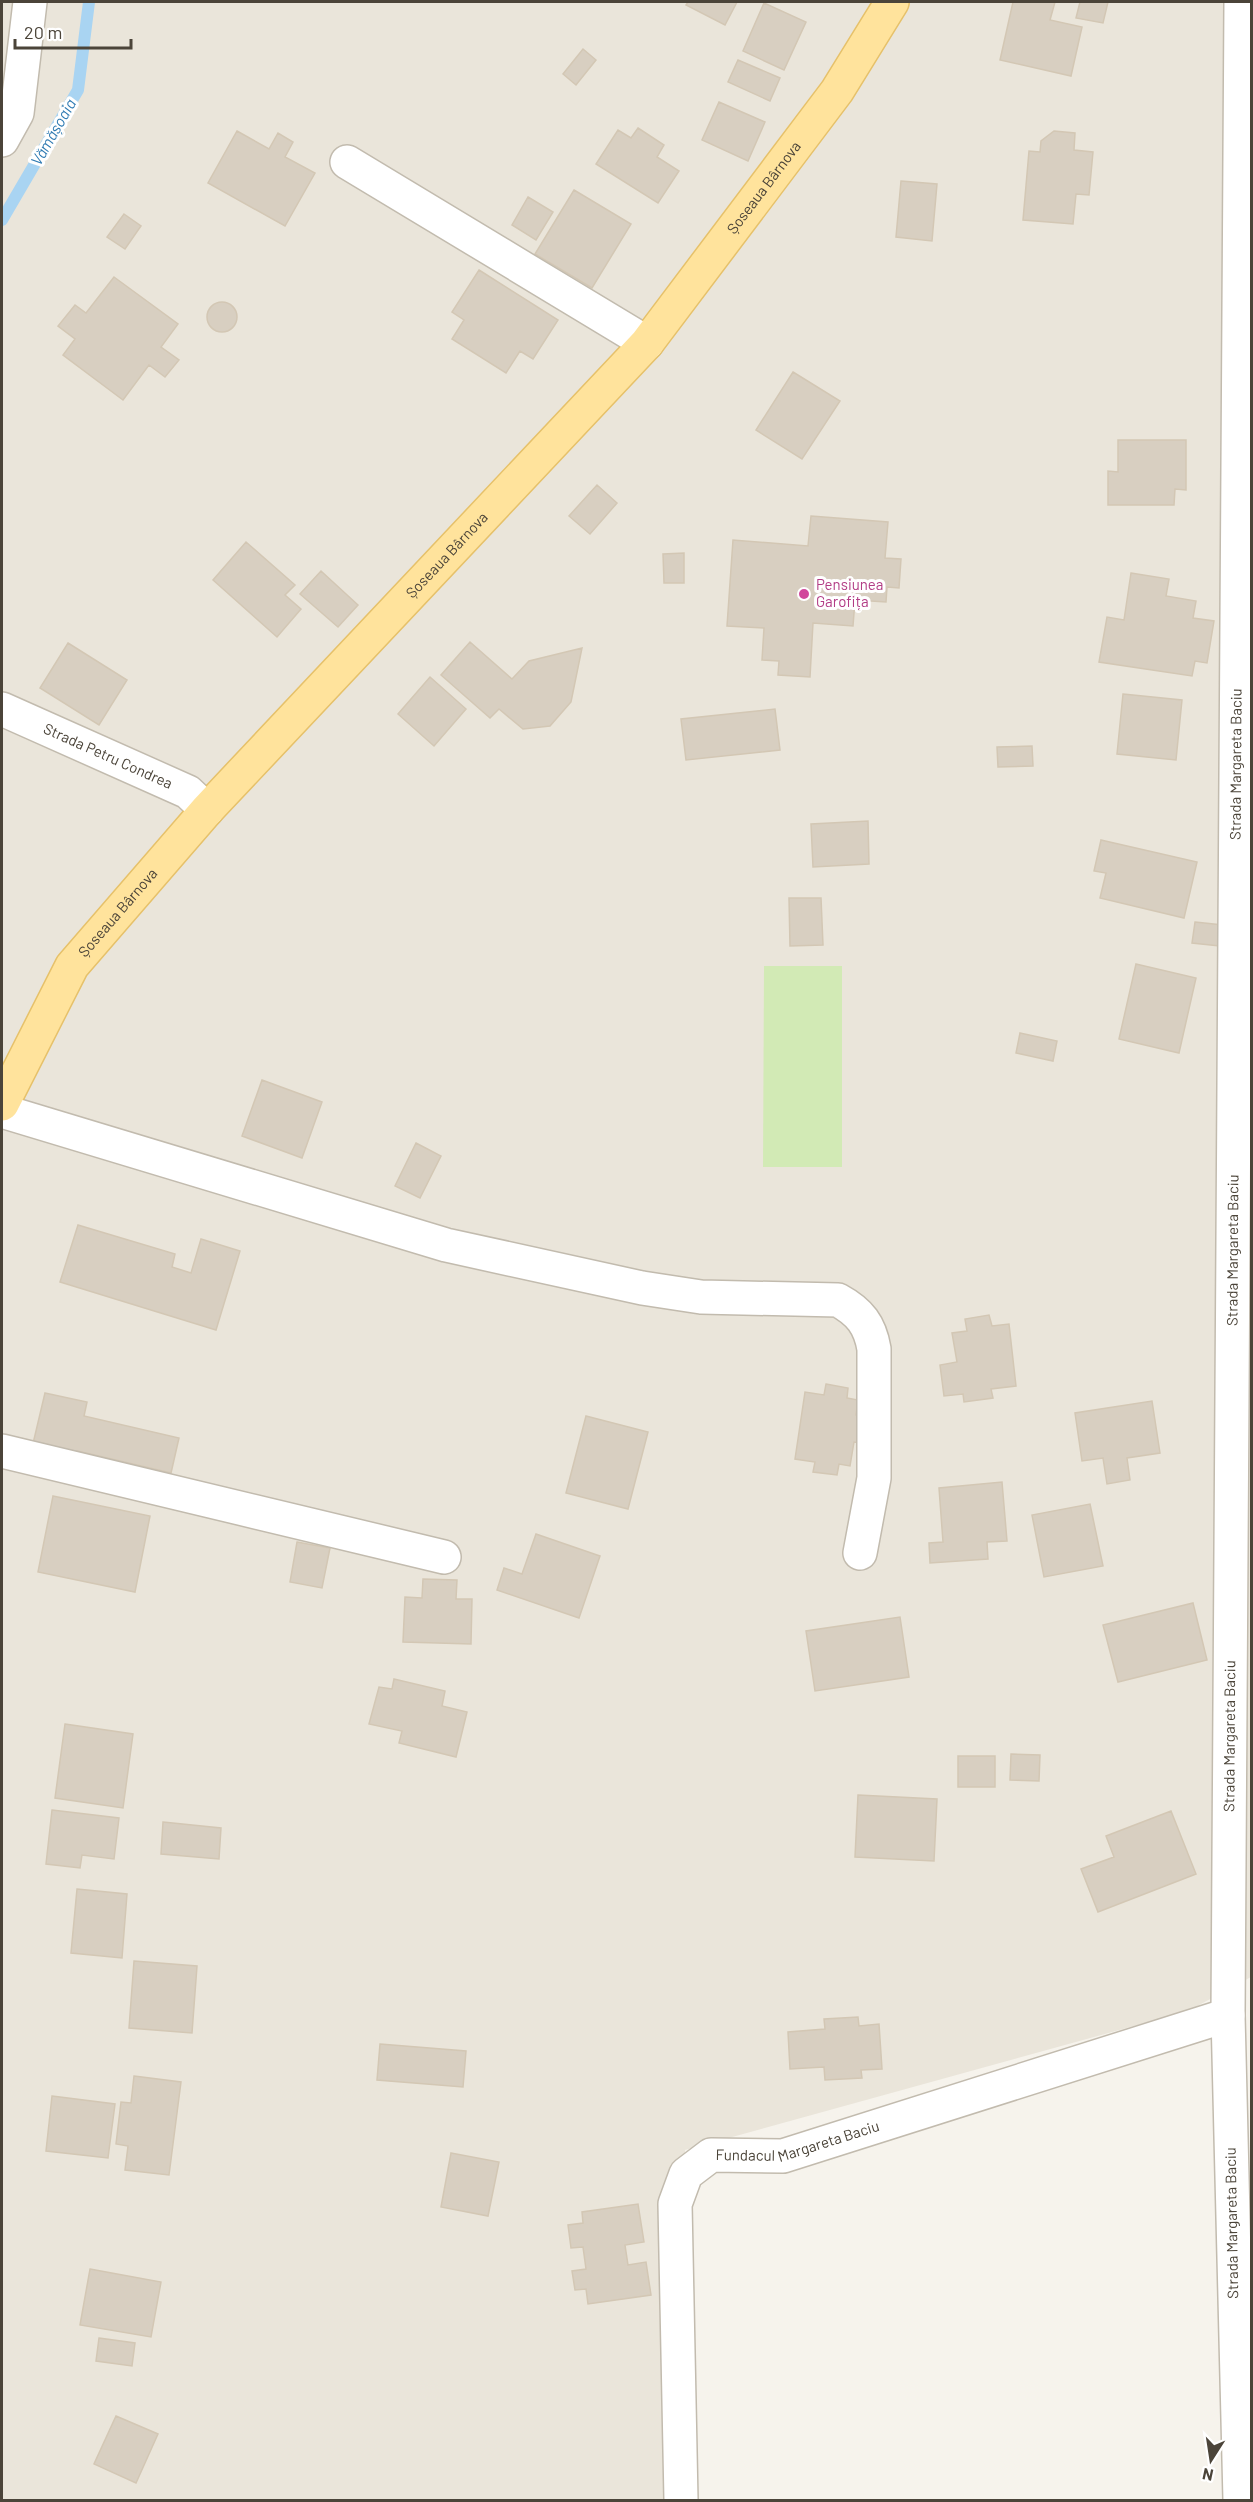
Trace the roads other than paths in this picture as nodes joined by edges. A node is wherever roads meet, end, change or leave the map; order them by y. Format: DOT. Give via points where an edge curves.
graph roads {
  1 [pos="30,2"];
  2 [pos="892,2"];
  3 [pos="1241,2"];
  4 [pos="2,140"];
  5 [pos="347,162"];
  6 [pos="647,343"];
  7 [pos="2,709"];
  8 [pos="207,810"];
  9 [pos="2,1104"];
  10 [pos="2,1112"];
  11 [pos="2,1451"];
  12 [pos="860,1553"];
  13 [pos="444,1557"];
  14 [pos="1228,2015"];
  15 [pos="681,2500"];
  16 [pos="1240,2500"];
  1 -- 4 [label="street" via="17,113"];
  2 -- 6 [label="main road, Șoseaua Bârnova" via="837,91"];
  3 -- 14 [label="street, Strada Margareta Baciu"];
  5 -- 6 [label="street"];
  6 -- 8 [label="main road, Șoseaua Bârnova"];
  7 -- 8 [label="street, Strada Petru Condrea" via="188,792"];
  8 -- 9 [label="main road, Șoseaua Bârnova" via="72,966"];
  10 -- 12 [label="street" via="446,1245 701,1297 838,1300 856,1310 871,1331 874,1349 874,1478"];
  11 -- 13 [label="street"];
  14 -- 15 [label="street, Fundacul Margareta Baciu" via="783,2156 711,2155 686,2174 675,2204"];
  14 -- 16 [label="street, Strada Margareta Baciu"];
}
